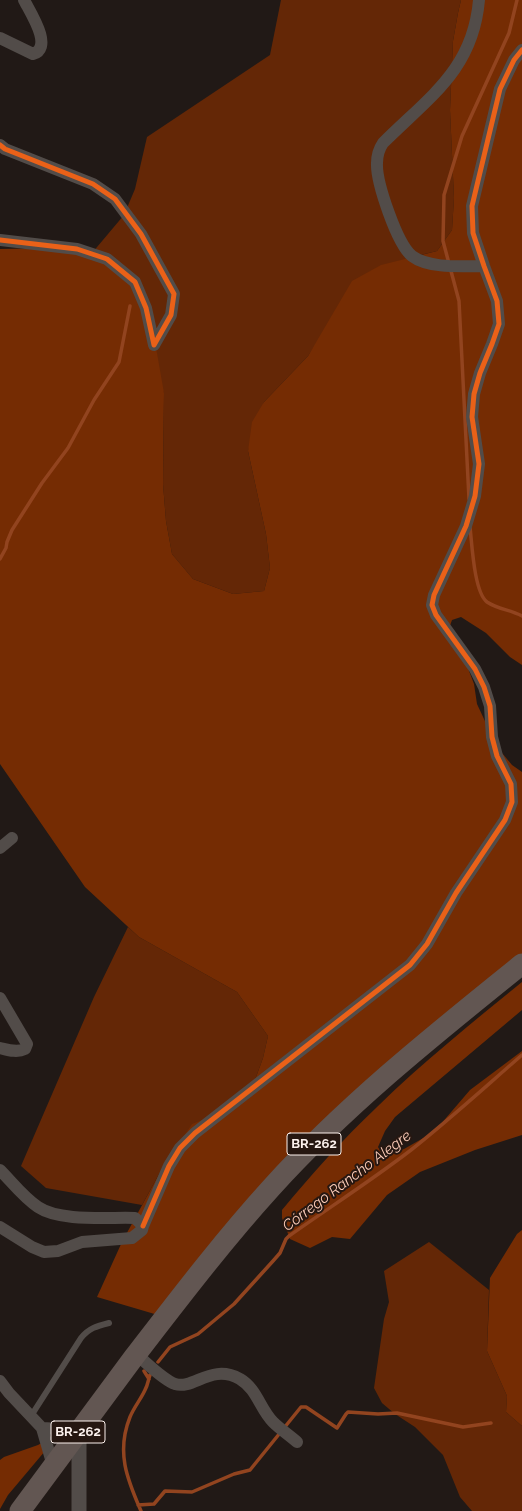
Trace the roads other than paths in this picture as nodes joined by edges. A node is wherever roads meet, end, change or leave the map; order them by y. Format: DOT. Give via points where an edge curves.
graph roads {
  1 [pos="24,0"];
  2 [pos="479,0"];
  3 [pos="0,38"];
  4 [pos="522,50"];
  5 [pos="0,146"];
  6 [pos="0,240"];
  7 [pos="484,266"];
  8 [pos="12,838"];
  9 [pos="0,848"];
  10 [pos="522,964"];
  11 [pos="0,998"];
  12 [pos="0,1048"];
  13 [pos="0,1170"];
  14 [pos="143,1226"];
  15 [pos="0,1227"];
  16 [pos="109,1323"];
  17 [pos="136,1354"];
  18 [pos="0,1380"];
  19 [pos="31,1416"];
  20 [pos="42,1428"];
  21 [pos="79,1430"];
  22 [pos="297,1442"];
  23 [pos="53,1466"];
  24 [pos="20,1511"];
  25 [pos="79,1511"];
  1 -- 3 [label="street" via="40,34 42,42 38,53 33,54"];
  2 -- 7 [label="street" via="477,18 462,60 435,92 383,143 376,164 401,244 412,256 425,262 446,265"];
  4 -- 7 [label="street" via="514,60 500,89 472,206 473,233"];
  5 -- 6 [label="street" via="93,184 115,199 141,234 174,294 171,315 154,345 146,308 135,282 107,259 77,249"];
  7 -- 14 [label="street" via="497,301 499,324 474,394 472,417 479,464 475,496 466,526 434,595 432,605 484,687 490,706 492,737 497,756 511,784 512,802 505,820 456,893 427,944 410,965 195,1133 180,1148 169,1166"];
  8 -- 9 [label="street"];
  10 -- 17 [label="highway, BR-262" via="432,1036 324,1133 266,1194 199,1273"];
  11 -- 12 [label="street" via="26,1041 27,1047 17,1052"];
  13 -- 14 [label="street" via="28,1199 52,1214 135,1218"];
  14 -- 15 [label="street" via="132,1238 82,1242 58,1251 44,1252"];
  16 -- 19 [label="lane" via="93,1327 81,1338"];
  17 -- 21 [label="highway, BR-262"];
  17 -- 22 [label="street" via="176,1384 183,1385 216,1374 240,1379 250,1387 273,1422"];
  18 -- 19 [label="street"];
  19 -- 20 [label="street"];
  20 -- 21 [label="street"];
  20 -- 23 [label="street"];
  21 -- 23 [label="highway, BR-262"];
  21 -- 25 [label="street"];
  23 -- 24 [label="highway, BR-262"];
}
